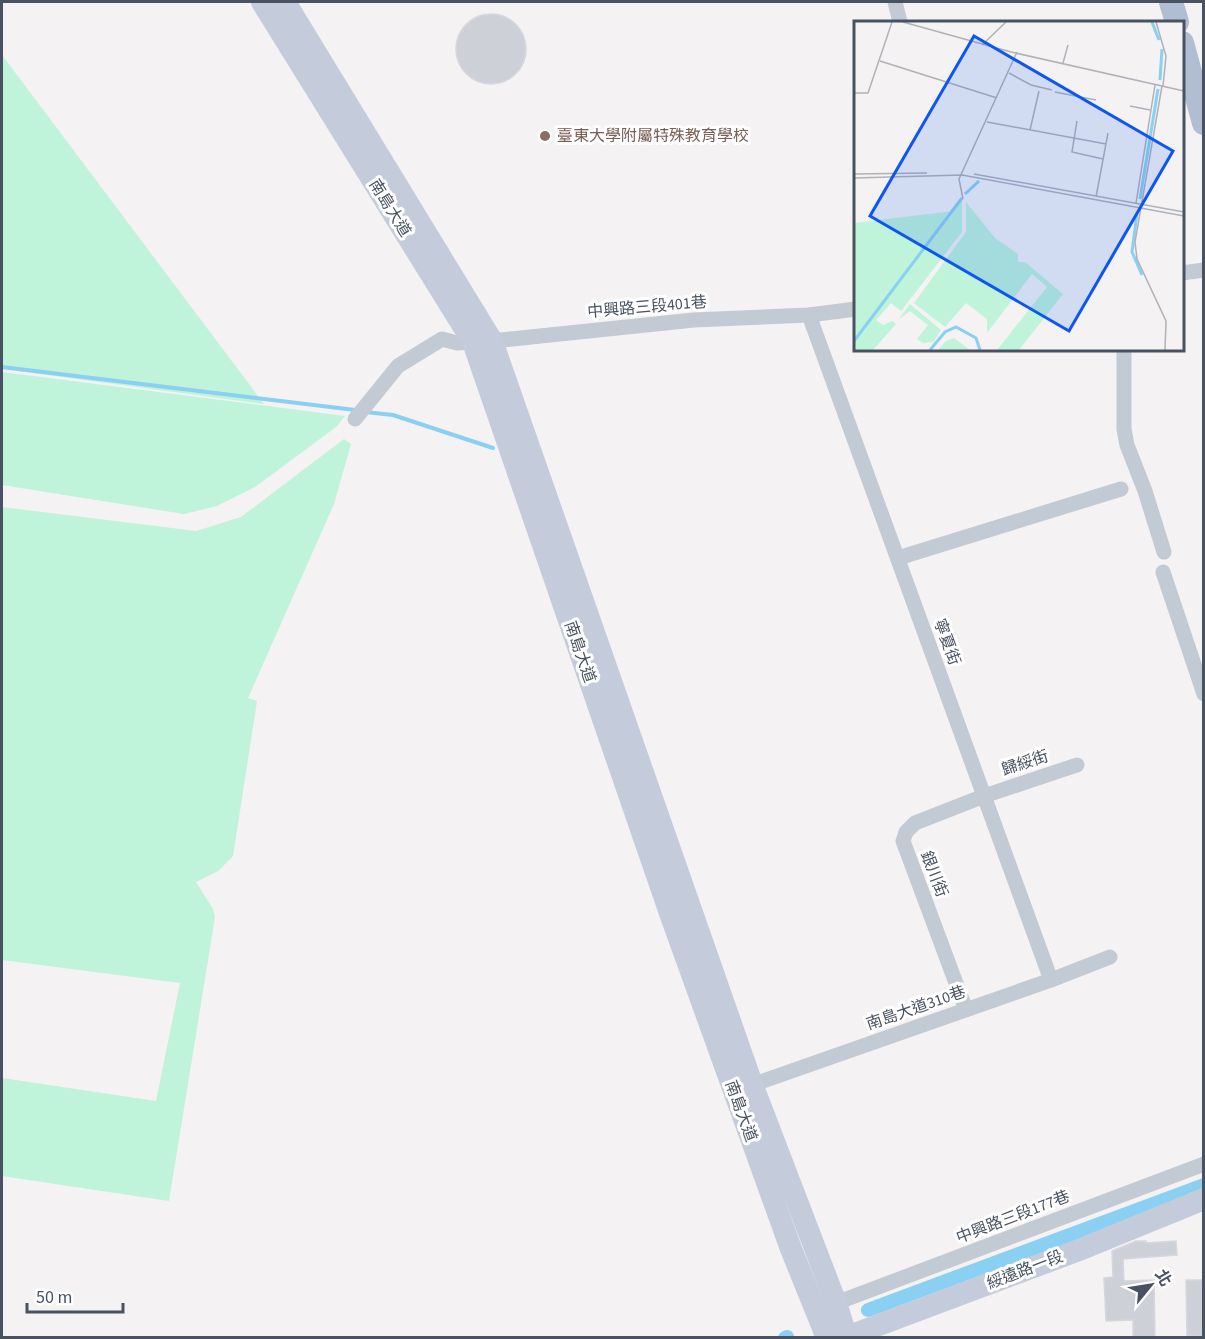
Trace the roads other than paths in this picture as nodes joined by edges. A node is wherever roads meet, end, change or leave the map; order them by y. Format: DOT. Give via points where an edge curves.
graph roads {
  1 [pos="262,2"];
  2 [pos="285,2"];
  3 [pos="895,2"];
  4 [pos="1163,2"];
  5 [pos="1171,2"];
  6 [pos="1182,2"];
  7 [pos="900,21"];
  8 [pos="1173,21"];
  9 [pos="1174,21"];
  10 [pos="1182,21"];
  11 [pos="1184,46"];
  12 [pos="1196,71"];
  13 [pos="1203,123"];
  14 [pos="1203,270"];
  15 [pos="1184,273"];
  16 [pos="854,309"];
  17 [pos="809,315"];
  18 [pos="483,341"];
  19 [pos="1124,351"];
  20 [pos="355,420"];
  21 [pos="1121,489"];
  22 [pos="1164,552"];
  23 [pos="898,558"];
  24 [pos="1162,572"];
  25 [pos="1203,694"];
  26 [pos="1077,765"];
  27 [pos="984,796"];
  28 [pos="1110,957"];
  29 [pos="1051,980"];
  30 [pos="966,1010"];
  31 [pos="743,1088"];
  32 [pos="1203,1164"];
  33 [pos="1203,1199"];
  34 [pos="836,1303"];
  35 [pos="846,1337"];
  36 [pos="827,1338"];
  1 -- 18 [label="street, 南島大道"];
  2 -- 18 [label="street, 南島大道"];
  3 -- 7 [label="street"];
  4 -- 8 [label="street"];
  5 -- 9 [label="main road"];
  6 -- 10 [label="street"];
  11 -- 12 [label="main road"];
  12 -- 13 [label="main road"];
  14 -- 15 [label="street"];
  16 -- 17 [label="street, 中興路三段401巷"];
  17 -- 18 [label="street, 中興路三段401巷" via="694,320"];
  17 -- 23 [label="street, 寧夏街"];
  18 -- 20 [label="street, 中興路三段401巷" via="457,343 442,339 398,366"];
  18 -- 31 [label="street, 南島大道"];
  19 -- 22 [label="street" via="1127,445"];
  21 -- 23 [label="street"];
  23 -- 27 [label="street, 寧夏街"];
  24 -- 25 [label="street"];
  26 -- 27 [label="street, 歸綏街"];
  27 -- 29 [label="street, 寧夏街"];
  27 -- 30 [label="street, 銀川街" via="915,823 903,842"];
  28 -- 29 [label="street, 南島大道310巷"];
  29 -- 30 [label="street, 南島大道310巷"];
  30 -- 31 [label="street, 南島大道310巷"];
  31 -- 34 [label="street, 南島大道"];
  31 -- 36 [label="street, 南島大道" via="791,1249"];
  32 -- 34 [label="street, 中興路三段177巷"];
  33 -- 35 [label="street, 綏遠路一段"];
  34 -- 35 [label="street, 南島大道"];
}
